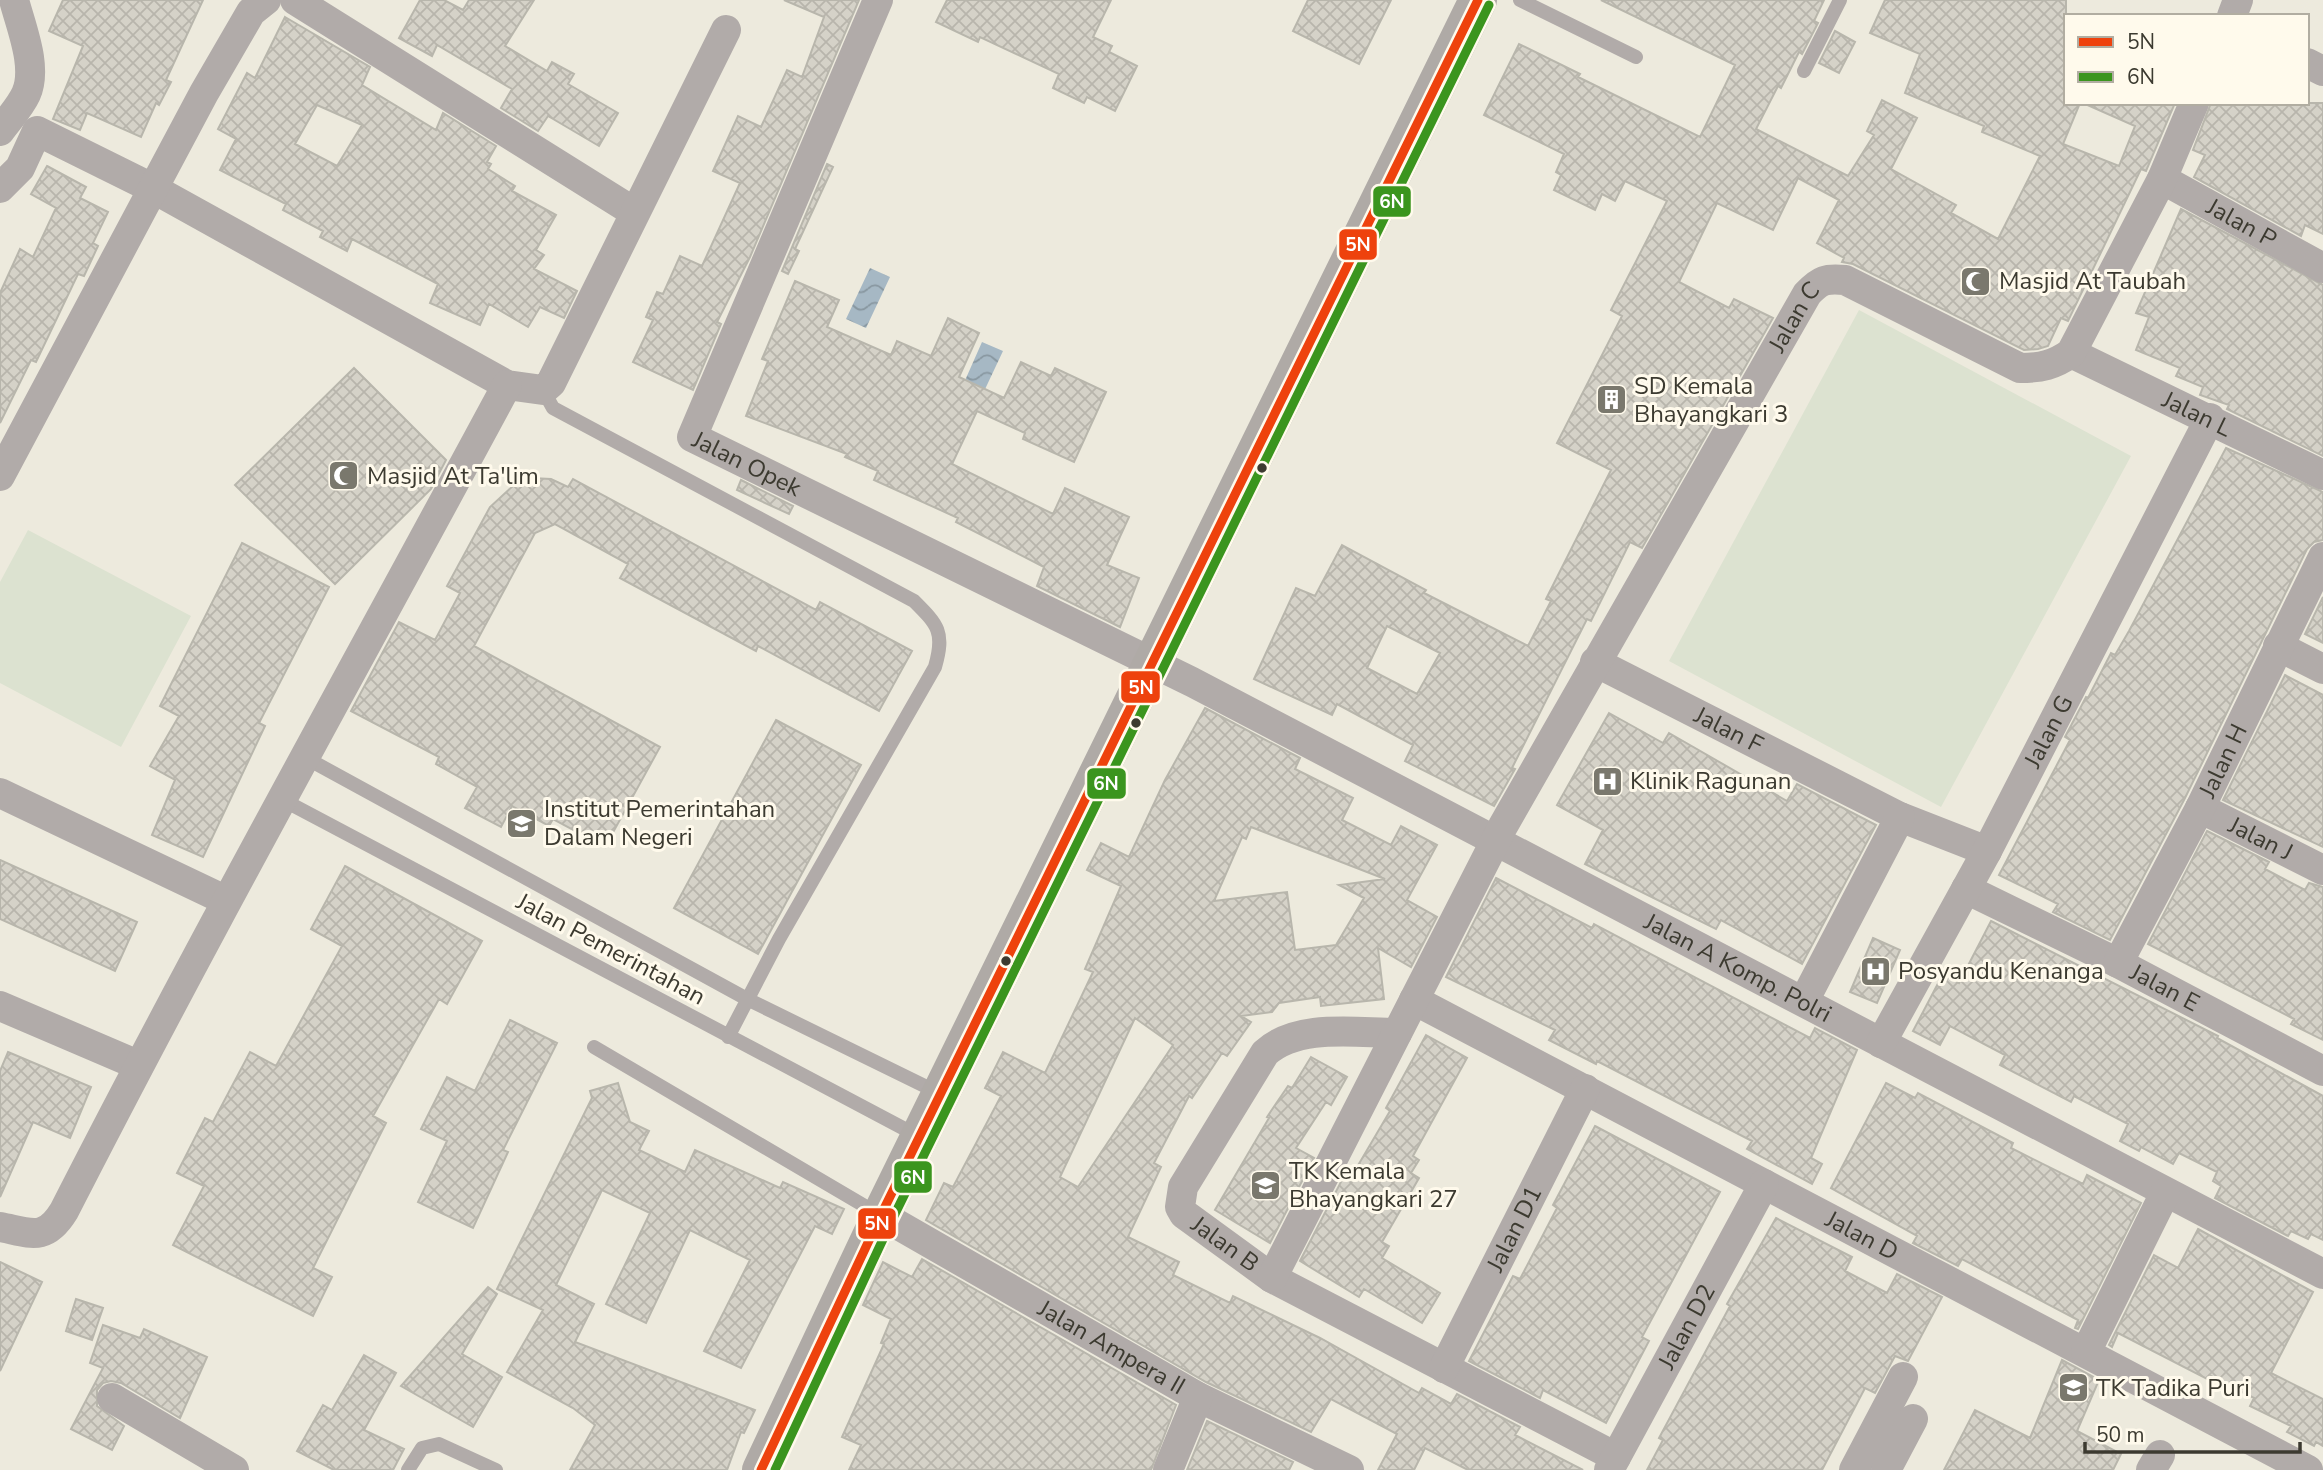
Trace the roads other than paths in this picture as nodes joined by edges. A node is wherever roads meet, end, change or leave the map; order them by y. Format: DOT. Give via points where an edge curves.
graph roads {
  1 [pos="14,0"];
  2 [pos="266,0"];
  3 [pos="295,0"];
  4 [pos="878,0"];
  5 [pos="1478,0"];
  6 [pos="1520,0"];
  7 [pos="1840,0"];
  8 [pos="726,30"];
  9 [pos="1636,57"];
  10 [pos="1804,71"];
  11 [pos="2193,105"];
  12 [pos="0,131"];
  13 [pos="2162,179"];
  14 [pos="0,188"];
  15 [pos="152,188"];
  16 [pos="634,212"];
  17 [pos="2323,268"];
  18 [pos="2071,352"];
  19 [pos="507,385"];
  20 [pos="543,390"];
  21 [pos="2210,418"];
  22 [pos="2323,475"];
  23 [pos="0,476"];
  24 [pos="2323,557"];
  25 [pos="2278,646"];
  26 [pos="1595,662"];
  27 [pos="1154,664"];
  28 [pos="2323,669"];
  29 [pos="306,758"];
  30 [pos="0,793"];
  31 [pos="283,800"];
  32 [pos="2200,808"];
  33 [pos="1900,817"];
  34 [pos="1496,840"];
  35 [pos="1987,851"];
  36 [pos="2323,870"];
  37 [pos="1966,889"];
  38 [pos="225,900"];
  39 [pos="2118,963"];
  40 [pos="747,999"];
  41 [pos="1414,1000"];
  42 [pos="1804,1001"];
  43 [pos="0,1006"];
  44 [pos="1397,1033"];
  45 [pos="728,1037"];
  46 [pos="1881,1043"];
  47 [pos="594,1047"];
  48 [pos="138,1065"];
  49 [pos="2323,1071"];
  50 [pos="1586,1090"];
  51 [pos="942,1095"];
  52 [pos="919,1137"];
  53 [pos="1764,1184"];
  54 [pos="2165,1194"];
  55 [pos="881,1216"];
  56 [pos="0,1227"];
  57 [pos="2323,1274"];
  58 [pos="1272,1278"];
  59 [pos="2086,1352"];
  60 [pos="1444,1367"];
  61 [pos="1903,1377"];
  62 [pos="1198,1397"];
  63 [pos="112,1398"];
  64 [pos="1913,1419"];
  65 [pos="1612,1464"];
  66 [pos="234,1470"];
  67 [pos="408,1470"];
  68 [pos="496,1470"];
  69 [pos="761,1470"];
  70 [pos="1168,1470"];
  71 [pos="1349,1470"];
  72 [pos="1854,1470"];
  73 [pos="1886,1470"];
  74 [pos="2308,1470"];
  1 -- 12 [label="street" via="26,47 28,86"];
  2 -- 15 [label="street" via="239,30"];
  3 -- 16 [label="street"];
  4 -- 27 [label="street, Jalan Opek" via="691,436"];
  5 -- 27 [label="street"];
  6 -- 9 [label="lane"];
  7 -- 10 [label="lane"];
  8 -- 16 [label="street"];
  11 -- 13 [label="street"];
  13 -- 17 [label="street, Jalan P"];
  13 -- 18 [label="street"];
  14 -- 15 [label="street" via="20,168 37,131"];
  15 -- 19 [label="street"];
  15 -- 23 [label="street"];
  16 -- 20 [label="street" via="551,383"];
  18 -- 21 [label="street, Jalan L"];
  18 -- 26 [label="street, Jalan C" via="2049,366 2020,368 1845,280 1818,282 1796,312"];
  19 -- 20 [label="street"];
  19 -- 29 [label="street"];
  20 -- 40 [label="lane" via="554,408 854,567 914,601 936,622 942,644 935,667"];
  21 -- 22 [label="street, Jalan L"];
  21 -- 35 [label="street, Jalan G"];
  24 -- 25 [label="street, Jalan H"];
  25 -- 28 [label="street"];
  25 -- 32 [label="street, Jalan H"];
  26 -- 33 [label="street, Jalan F"];
  26 -- 34 [label="street, Jalan C"];
  27 -- 34 [label="street, Jalan A Komp. Polri"];
  27 -- 51 [label="street"];
  29 -- 31 [label="street"];
  29 -- 40 [label="lane, Jalan Pemerintahan"];
  30 -- 38 [label="street"];
  31 -- 38 [label="street"];
  31 -- 45 [label="lane, Jalan Pemerintahan"];
  32 -- 36 [label="street, Jalan J"];
  32 -- 39 [label="street, Jalan H"];
  33 -- 35 [label="street, Jalan F"];
  33 -- 42 [label="street"];
  34 -- 41 [label="street, Jalan B"];
  34 -- 42 [label="street, Jalan A Komp. Polri"];
  35 -- 37 [label="street, Jalan G"];
  37 -- 39 [label="street, Jalan E"];
  37 -- 46 [label="street, Jalan G"];
  38 -- 48 [label="street"];
  39 -- 49 [label="street, Jalan E"];
  40 -- 45 [label="lane"];
  40 -- 51 [label="lane, Jalan Pemerintahan"];
  41 -- 44 [label="street, Jalan B"];
  41 -- 50 [label="street, Jalan D"];
  42 -- 46 [label="street, Jalan A Komp. Polri"];
  43 -- 48 [label="street"];
  44 -- 58 [label="street, Jalan B"];
  44 -- 58 [label="street, Jalan B" via="1306,1034 1273,1045 1182,1187 1184,1214"];
  45 -- 52 [label="lane, Jalan Pemerintahan"];
  46 -- 54 [label="street, Jalan A Komp. Polri"];
  47 -- 55 [label="lane"];
  48 -- 56 [label="street" via="55,1225 39,1234"];
  50 -- 53 [label="street, Jalan D"];
  50 -- 60 [label="street, Jalan D1"];
  51 -- 52 [label="street"];
  52 -- 55 [label="street"];
  53 -- 59 [label="street, Jalan D"];
  53 -- 65 [label="street, Jalan D2"];
  54 -- 57 [label="street, Jalan A Komp. Polri"];
  54 -- 59 [label="street"];
  55 -- 62 [label="street, Jalan Ampera II"];
  55 -- 69 [label="street"];
  58 -- 60 [label="street"];
  59 -- 74 [label="street, Jalan D"];
  60 -- 65 [label="street"];
  61 -- 72 [label="street"];
  62 -- 70 [label="street"];
  62 -- 71 [label="street, Jalan Ampera II"];
  63 -- 66 [label="street"];
  64 -- 73 [label="street"];
  67 -- 68 [label="lane" via="422,1448 439,1444"];
}
